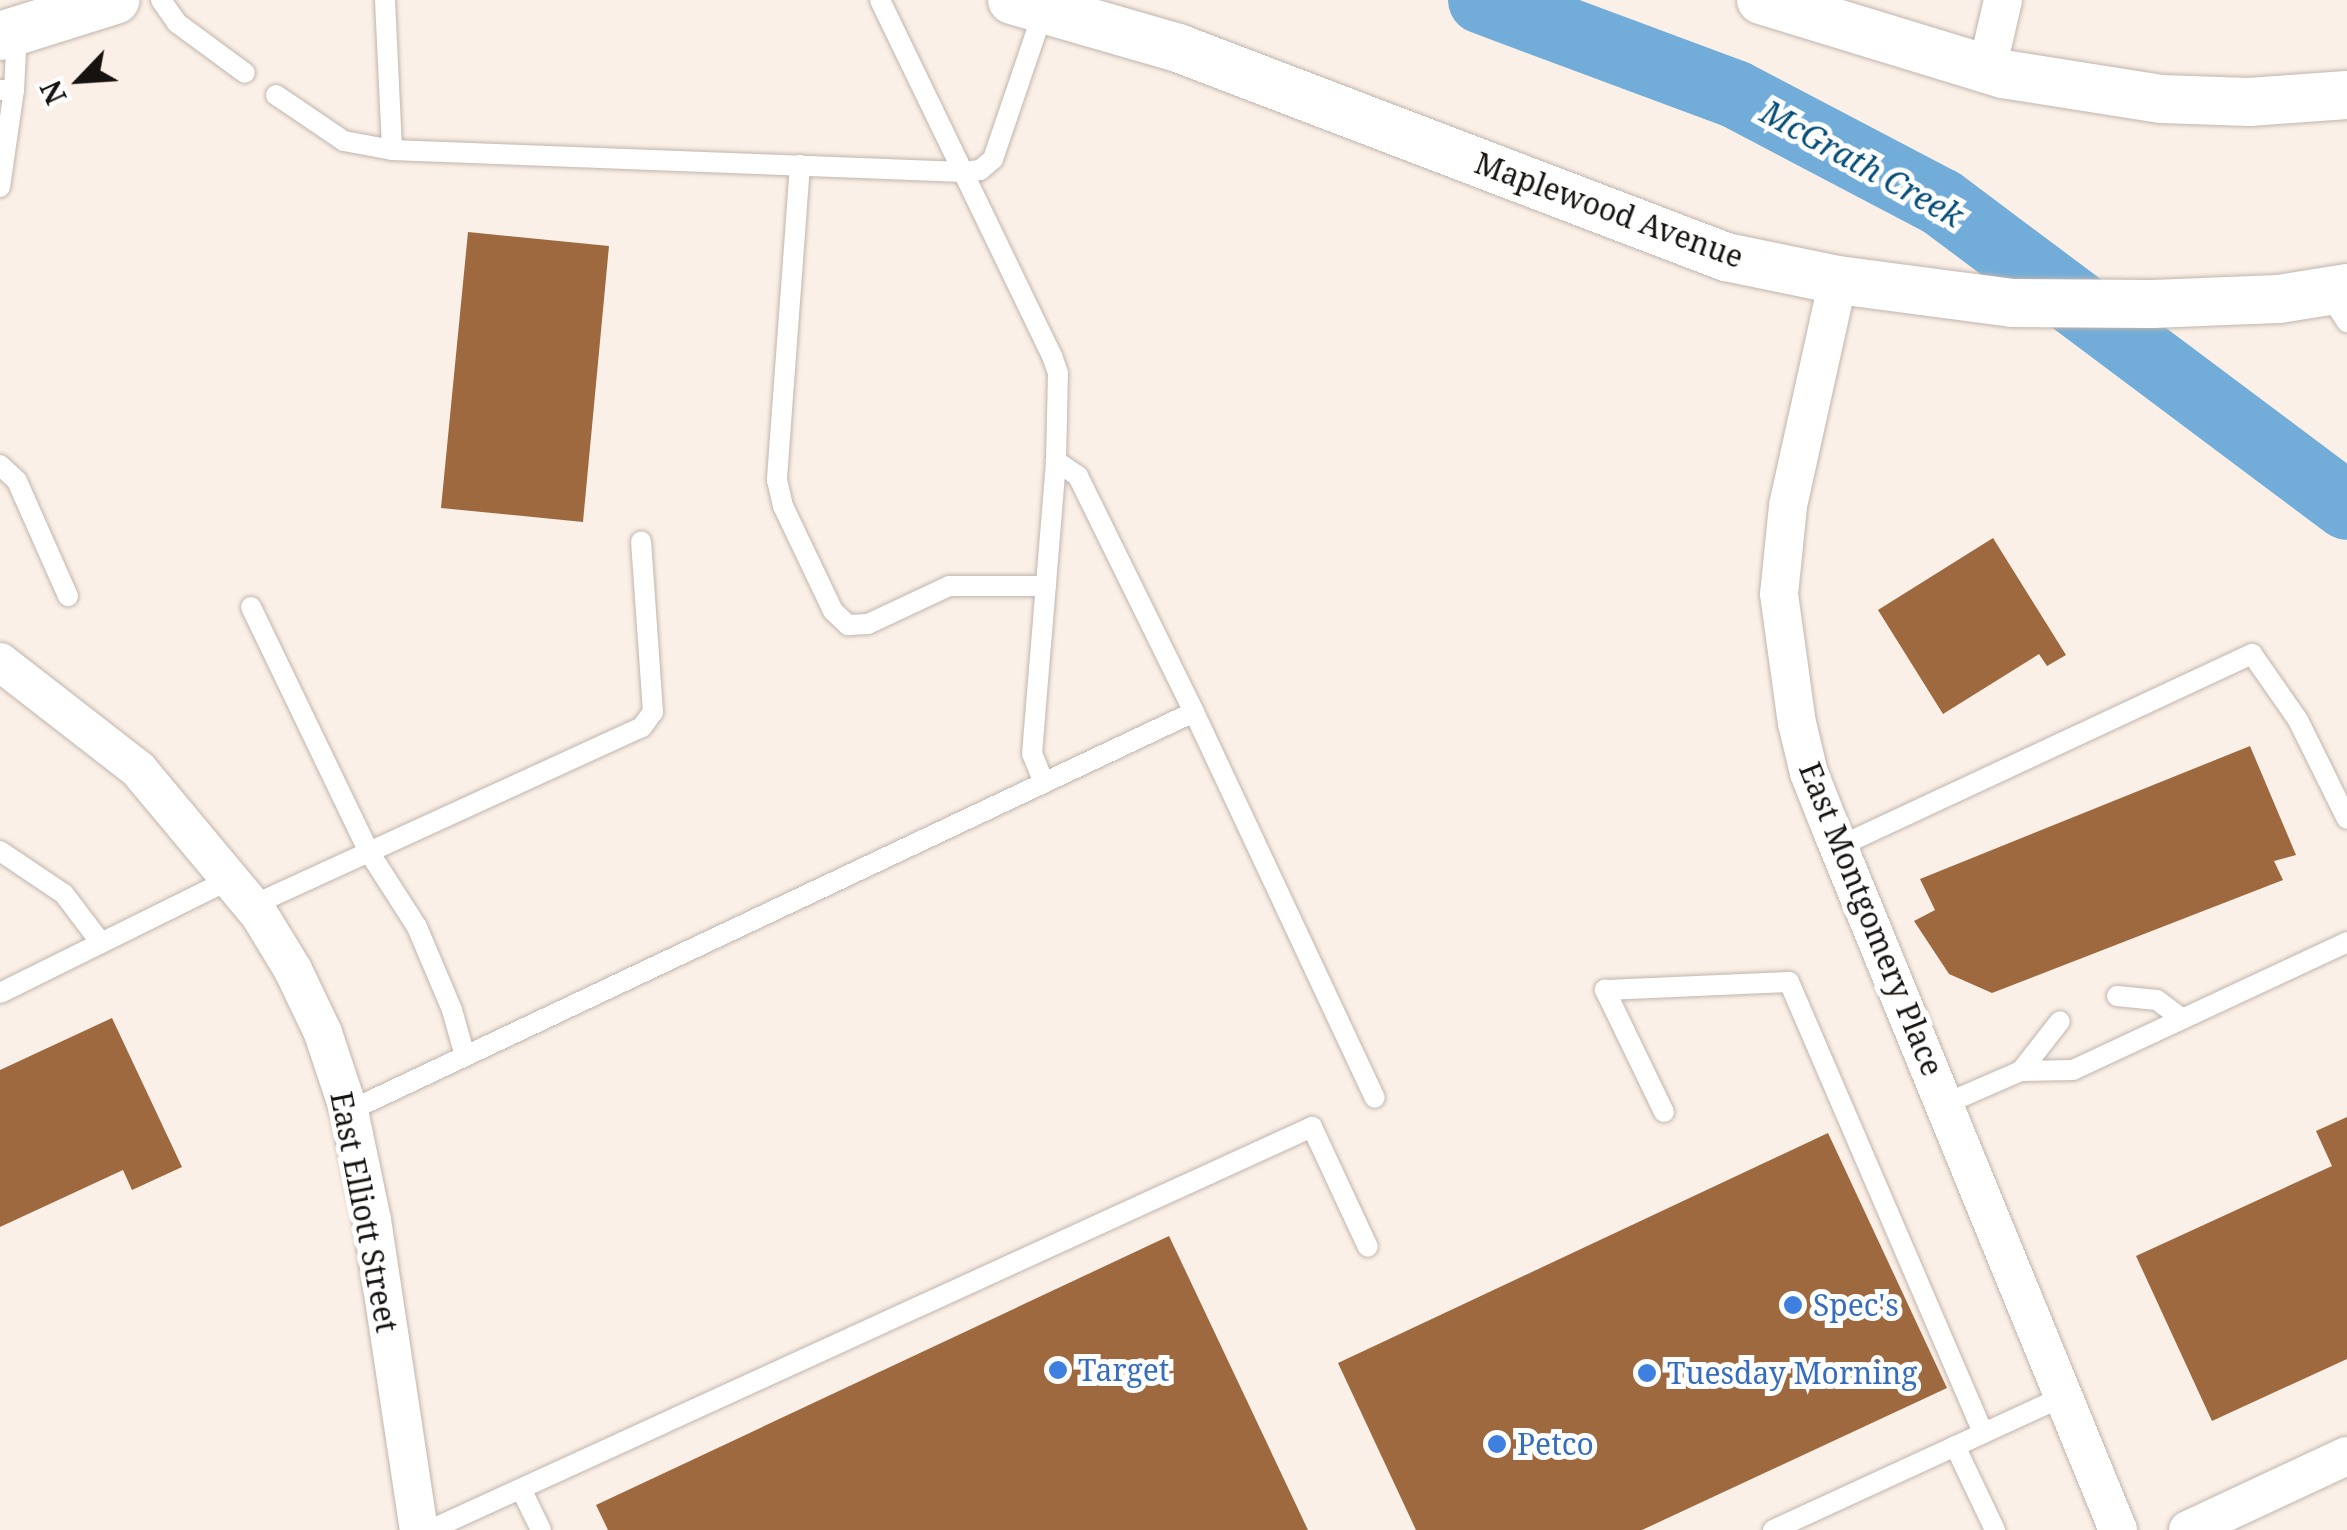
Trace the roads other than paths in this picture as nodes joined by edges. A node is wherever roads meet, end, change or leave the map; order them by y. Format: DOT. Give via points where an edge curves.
graph roads {
  1 [pos="115,0"];
  2 [pos="162,0"];
  3 [pos="385,0"];
  4 [pos="880,0"];
  5 [pos="1761,0"];
  6 [pos="2002,0"];
  7 [pos="1028,5"];
  8 [pos="9,33"];
  9 [pos="1987,69"];
  10 [pos="245,74"];
  11 [pos="7,90"];
  12 [pos="276,95"];
  13 [pos="2347,95"];
  14 [pos="392,150"];
  15 [pos="800,166"];
  16 [pos="964,172"];
  17 [pos="0,187"];
  18 [pos="1838,280"];
  19 [pos="2340,300"];
  20 [pos="1056,461"];
  21 [pos="0,466"];
  22 [pos="641,542"];
  23 [pos="1046,586"];
  24 [pos="68,596"];
  25 [pos="252,607"];
  26 [pos="0,662"];
  27 [pos="1194,712"];
  28 [pos="1044,782"];
  29 [pos="2347,819"];
  30 [pos="1838,847"];
  31 [pos="0,851"];
  32 [pos="369,852"];
  33 [pos="241,892"];
  34 [pos="2347,942"];
  35 [pos="101,943"];
  36 [pos="0,993"];
  37 [pos="2116,996"];
  38 [pos="2181,1018"];
  39 [pos="2060,1020"];
  40 [pos="465,1056"];
  41 [pos="2021,1071"];
  42 [pos="1374,1098"];
  43 [pos="1945,1104"];
  44 [pos="349,1111"];
  45 [pos="1664,1112"];
  46 [pos="1368,1248"];
  47 [pos="2064,1396"];
  48 [pos="1983,1433"];
  49 [pos="1955,1446"];
  50 [pos="2338,1469"];
  51 [pos="522,1491"];
  52 [pos="2234,1521"];
  53 [pos="419,1530"];
  54 [pos="430,1530"];
  55 [pos="541,1530"];
  56 [pos="1772,1530"];
  57 [pos="1994,1530"];
  58 [pos="2118,1530"];
  59 [pos="2188,1530"];
  1 -- 8 [label="street"];
  2 -- 10 [label="lane" via="177,24"];
  3 -- 14 [label="lane"];
  4 -- 16 [label="lane"];
  5 -- 9 [label="street"];
  6 -- 9 [label="street"];
  7 -- 16 [label="lane" via="992,159"];
  7 -- 18 [label="street, Maplewood Avenue" via="1178,48 1726,257"];
  8 -- 11 [label="lane"];
  9 -- 13 [label="street" via="2161,99"];
  11 -- 17 [label="lane"];
  12 -- 14 [label="lane" via="344,141"];
  14 -- 15 [label="lane"];
  15 -- 16 [label="lane"];
  15 -- 23 [label="lane" via="777,480 782,506 833,611 848,625 868,624 949,586"];
  16 -- 20 [label="lane" via="1058,374"];
  18 -- 19 [label="street, Maplewood Avenue" via="2012,303"];
  18 -- 30 [label="street, East Montgomery Place" via="1788,506 1779,594 1797,723"];
  20 -- 23 [label="lane"];
  20 -- 27 [label="lane" via="1078,476"];
  21 -- 24 [label="lane" via="17,480"];
  22 -- 32 [label="lane" via="653,712 642,726"];
  23 -- 28 [label="lane" via="1032,754"];
  25 -- 32 [label="lane"];
  26 -- 33 [label="street, East Elliott Street" via="138,768"];
  27 -- 28 [label="lane"];
  27 -- 42 [label="lane"];
  28 -- 40 [label="lane"];
  29 -- 30 [label="lane" via="2298,720 2252,654"];
  30 -- 43 [label="street, East Montgomery Place"];
  31 -- 35 [label="lane" via="64,894"];
  32 -- 33 [label="lane"];
  32 -- 40 [label="lane" via="417,928"];
  33 -- 35 [label="lane"];
  33 -- 44 [label="street, East Elliott Street" via="293,970"];
  34 -- 38 [label="lane"];
  35 -- 36 [label="lane"];
  37 -- 38 [label="lane" via="2157,1000"];
  38 -- 41 [label="lane" via="2073,1070"];
  39 -- 41 [label="lane"];
  40 -- 44 [label="lane"];
  41 -- 43 [label="lane"];
  43 -- 47 [label="street, East Montgomery Place"];
  44 -- 53 [label="street, East Elliott Street"];
  45 -- 48 [label="lane" via="1606,990 1788,982"];
  46 -- 51 [label="lane" via="1312,1127"];
  47 -- 48 [label="lane"];
  47 -- 58 [label="street, East Montgomery Place"];
  48 -- 49 [label="lane"];
  49 -- 56 [label="lane"];
  49 -- 57 [label="lane"];
  50 -- 52 [label="street"];
  51 -- 54 [label="lane"];
  51 -- 55 [label="lane"];
  52 -- 59 [label="street"];
}
